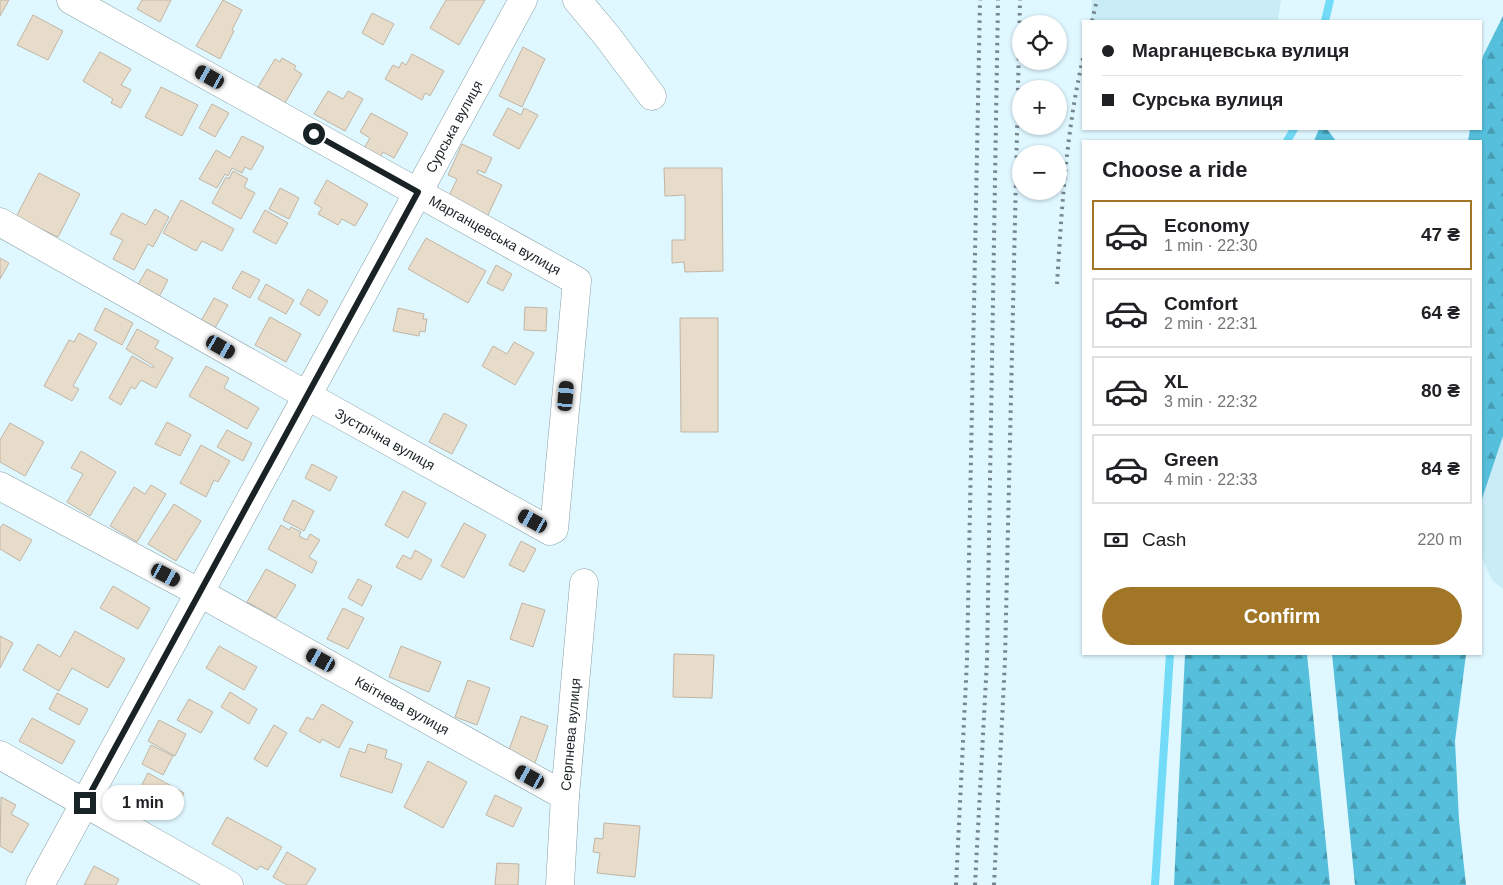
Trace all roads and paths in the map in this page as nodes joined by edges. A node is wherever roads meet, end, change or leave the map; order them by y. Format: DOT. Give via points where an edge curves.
graph roads {
  1 [pos="71,0"];
  2 [pos="523,0"];
  3 [pos="577,0"];
  4 [pos="652,96"];
  5 [pos="418,192"];
  6 [pos="0,222"];
  7 [pos="576,281"];
  8 [pos="306,396"];
  9 [pos="0,486"];
  10 [pos="584,583"];
  11 [pos="200,592"];
  12 [pos="0,754"];
  13 [pos="565,796"];
  14 [pos="85,803"];
  15 [pos="40,885"];
  16 [pos="228,885"];
  17 [pos="560,885"];
  1 -- 5 [label="street, Марганцевська вулиця"];
  2 -- 5 [label="street, Сурська вулиця"];
  3 -- 4 [label="street"];
  5 -- 7 [label="street, Марганцевська вулиця"];
  5 -- 8 [label="street, Сурська вулиця"];
  6 -- 8 [label="street, Зустрічна вулиця"];
  7 -- 8 [label="street, Зустрічна вулиця" via="553,531"];
  8 -- 11 [label="street, Сурська вулиця"];
  9 -- 11 [label="street, Квітнева вулиця"];
  10 -- 13 [label="street, Серпнева вулиця"];
  11 -- 13 [label="street, Квітнева вулиця"];
  11 -- 14 [label="street, Сурська вулиця"];
  12 -- 14 [label="street"];
  13 -- 17 [label="street, Серпнева вулиця"];
  14 -- 15 [label="street, Сурська вулиця"];
  14 -- 16 [label="street"];
}
